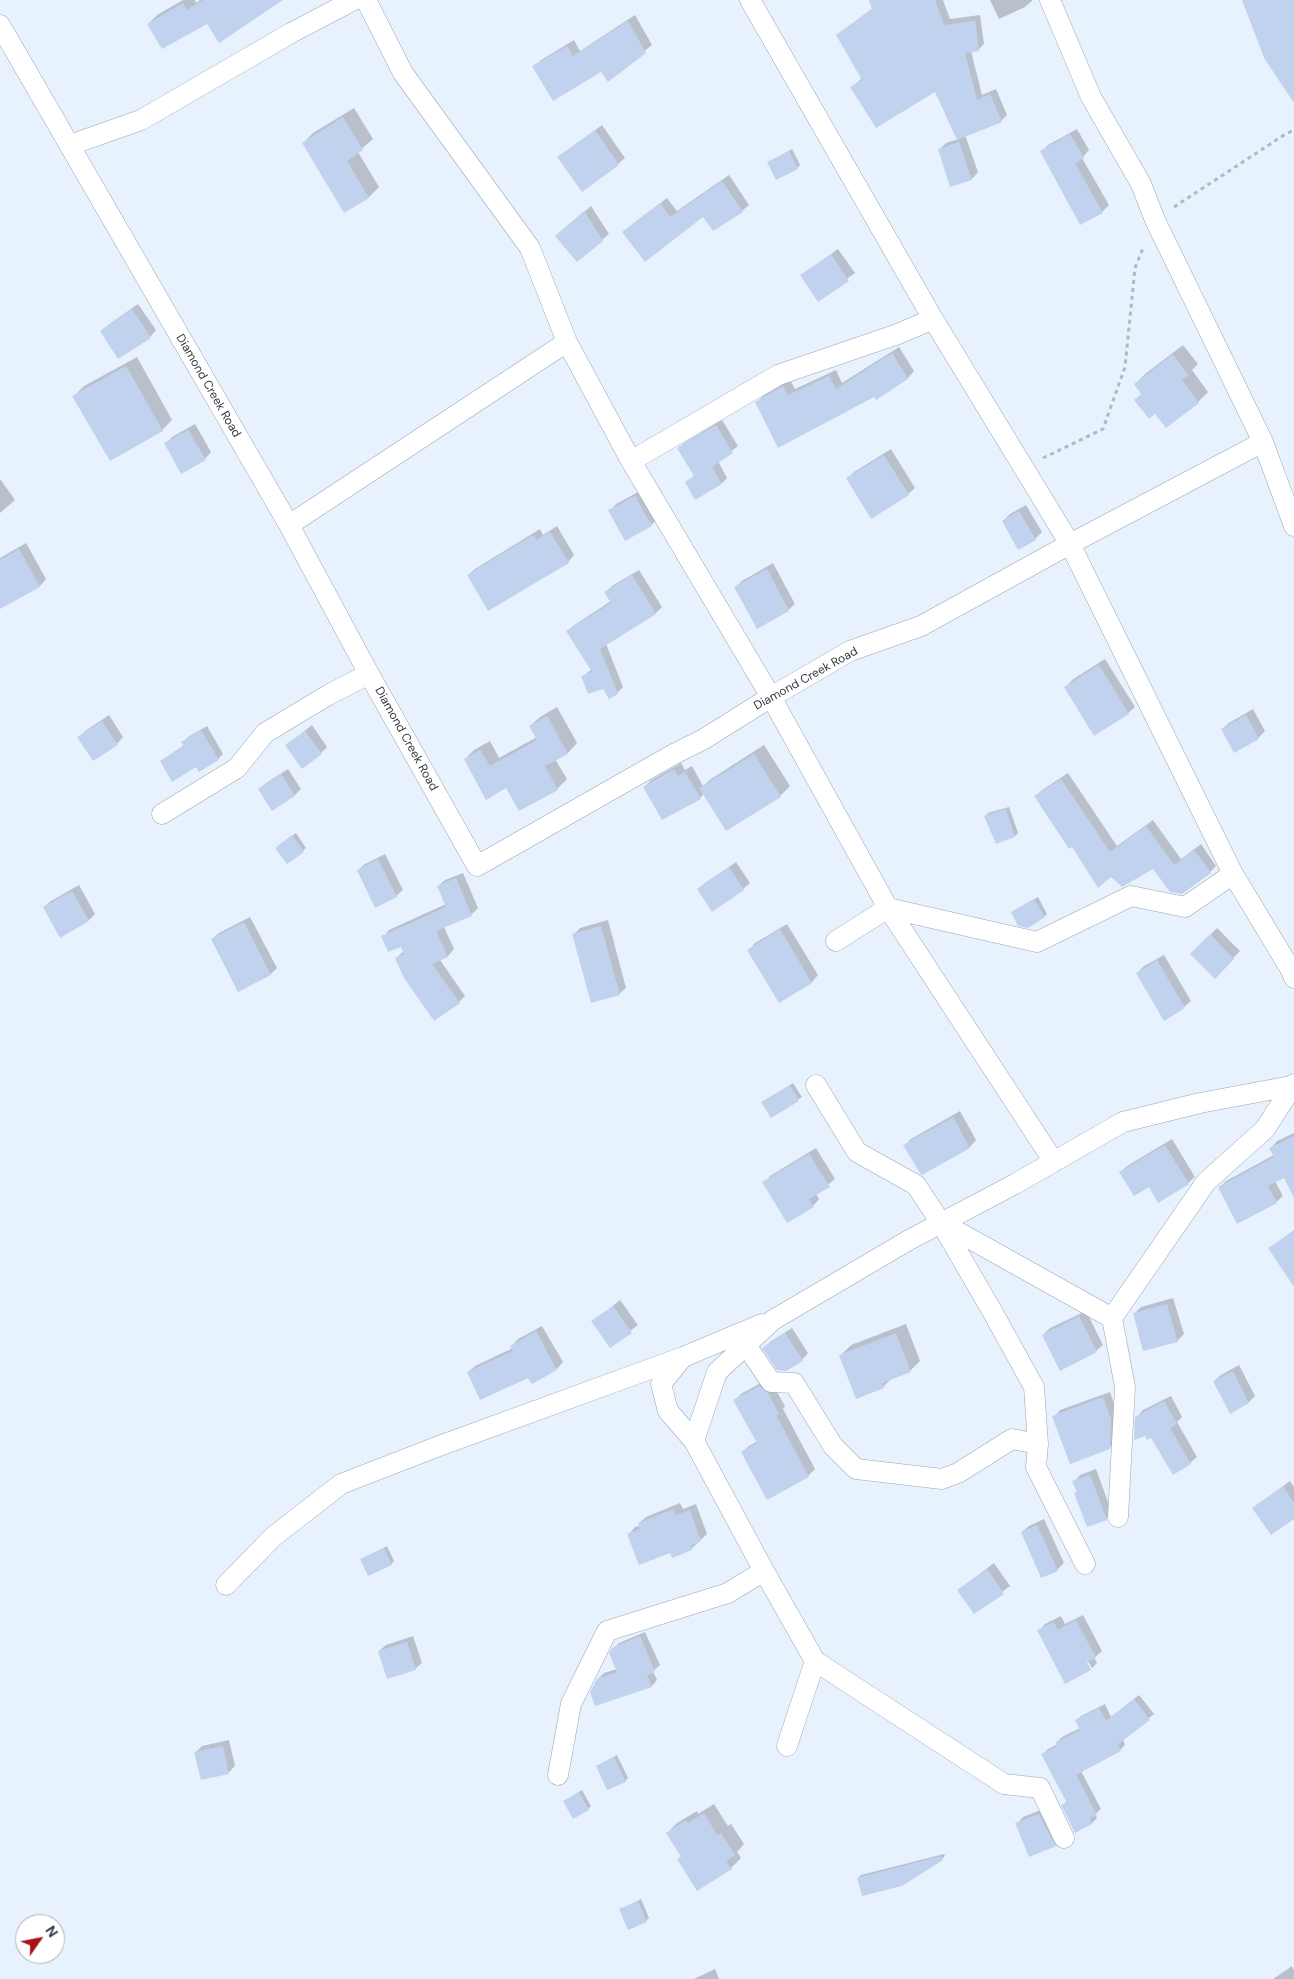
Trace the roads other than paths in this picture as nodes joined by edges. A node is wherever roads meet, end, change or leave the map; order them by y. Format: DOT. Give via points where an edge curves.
graph roads {
  1 [pos="354,0"];
  2 [pos="366,0"];
  3 [pos="750,0"];
  4 [pos="1050,0"];
  5 [pos="0,25"];
  6 [pos="70,145"];
  7 [pos="933,319"];
  8 [pos="567,342"];
  9 [pos="1263,442"];
  10 [pos="631,461"];
  11 [pos="289,525"];
  12 [pos="1294,526"];
  13 [pos="1070,544"];
  14 [pos="369,674"];
  15 [pos="771,697"];
  16 [pos="162,814"];
  17 [pos="1233,874"];
  18 [pos="888,908"];
  19 [pos="836,941"];
  20 [pos="1294,978"];
  21 [pos="816,1085"];
  22 [pos="1293,1085"];
  23 [pos="1054,1162"];
  24 [pos="941,1223"];
  25 [pos="1112,1318"];
  26 [pos="773,1320"];
  27 [pos="746,1345"];
  28 [pos="682,1357"];
  29 [pos="694,1441"];
  30 [pos="1038,1444"];
  31 [pos="1118,1517"];
  32 [pos="1085,1564"];
  33 [pos="764,1571"];
  34 [pos="226,1585"];
  35 [pos="815,1661"];
  36 [pos="787,1746"];
  37 [pos="558,1775"];
  38 [pos="1064,1838"];
  1 -- 6 [label="street" via="290,33 141,120"];
  2 -- 8 [label="street" via="403,74 530,248"];
  3 -- 7 [label="street"];
  4 -- 9 [label="street" via="1091,97 1142,184 1155,220"];
  5 -- 6 [label="street, Diamond Creek Road"];
  6 -- 11 [label="street, Diamond Creek Road"];
  7 -- 10 [label="street" via="778,375"];
  7 -- 13 [label="street"];
  8 -- 10 [label="street"];
  8 -- 11 [label="street"];
  9 -- 12 [label="street"];
  9 -- 13 [label="street, Diamond Creek Road"];
  10 -- 15 [label="street"];
  11 -- 14 [label="street, Diamond Creek Road"];
  13 -- 15 [label="street, Diamond Creek Road" via="921,626 850,651"];
  13 -- 17 [label="street"];
  14 -- 15 [label="street, Diamond Creek Road" via="477,866 704,739"];
  14 -- 16 [label="street" via="265,734 237,768"];
  15 -- 18 [label="street"];
  17 -- 18 [label="street" via="1185,907 1131,896 1037,942"];
  17 -- 20 [label="street"];
  18 -- 19 [label="street"];
  18 -- 23 [label="street"];
  21 -- 24 [label="street" via="856,1152 916,1185"];
  22 -- 23 [label="street" via="1123,1122"];
  22 -- 25 [label="street" via="1265,1130 1206,1182"];
  23 -- 24 [label="street"];
  24 -- 25 [label="street"];
  24 -- 26 [label="street"];
  24 -- 30 [label="street" via="1034,1387"];
  25 -- 31 [label="street" via="1125,1387"];
  26 -- 27 [label="street"];
  26 -- 28 [label="street"];
  27 -- 29 [label="street" via="717,1372"];
  27 -- 30 [label="street" via="771,1382 794,1383 833,1446 856,1469 942,1479 958,1473 1012,1439"];
  28 -- 29 [label="street" via="661,1384 668,1411"];
  28 -- 34 [label="street" via="341,1484 273,1537"];
  29 -- 33 [label="street"];
  30 -- 32 [label="street" via="1036,1468"];
  33 -- 35 [label="street"];
  33 -- 37 [label="street" via="728,1593 607,1631 571,1704"];
  35 -- 36 [label="street"];
  35 -- 38 [label="street" via="1004,1784 1040,1788"];
}
